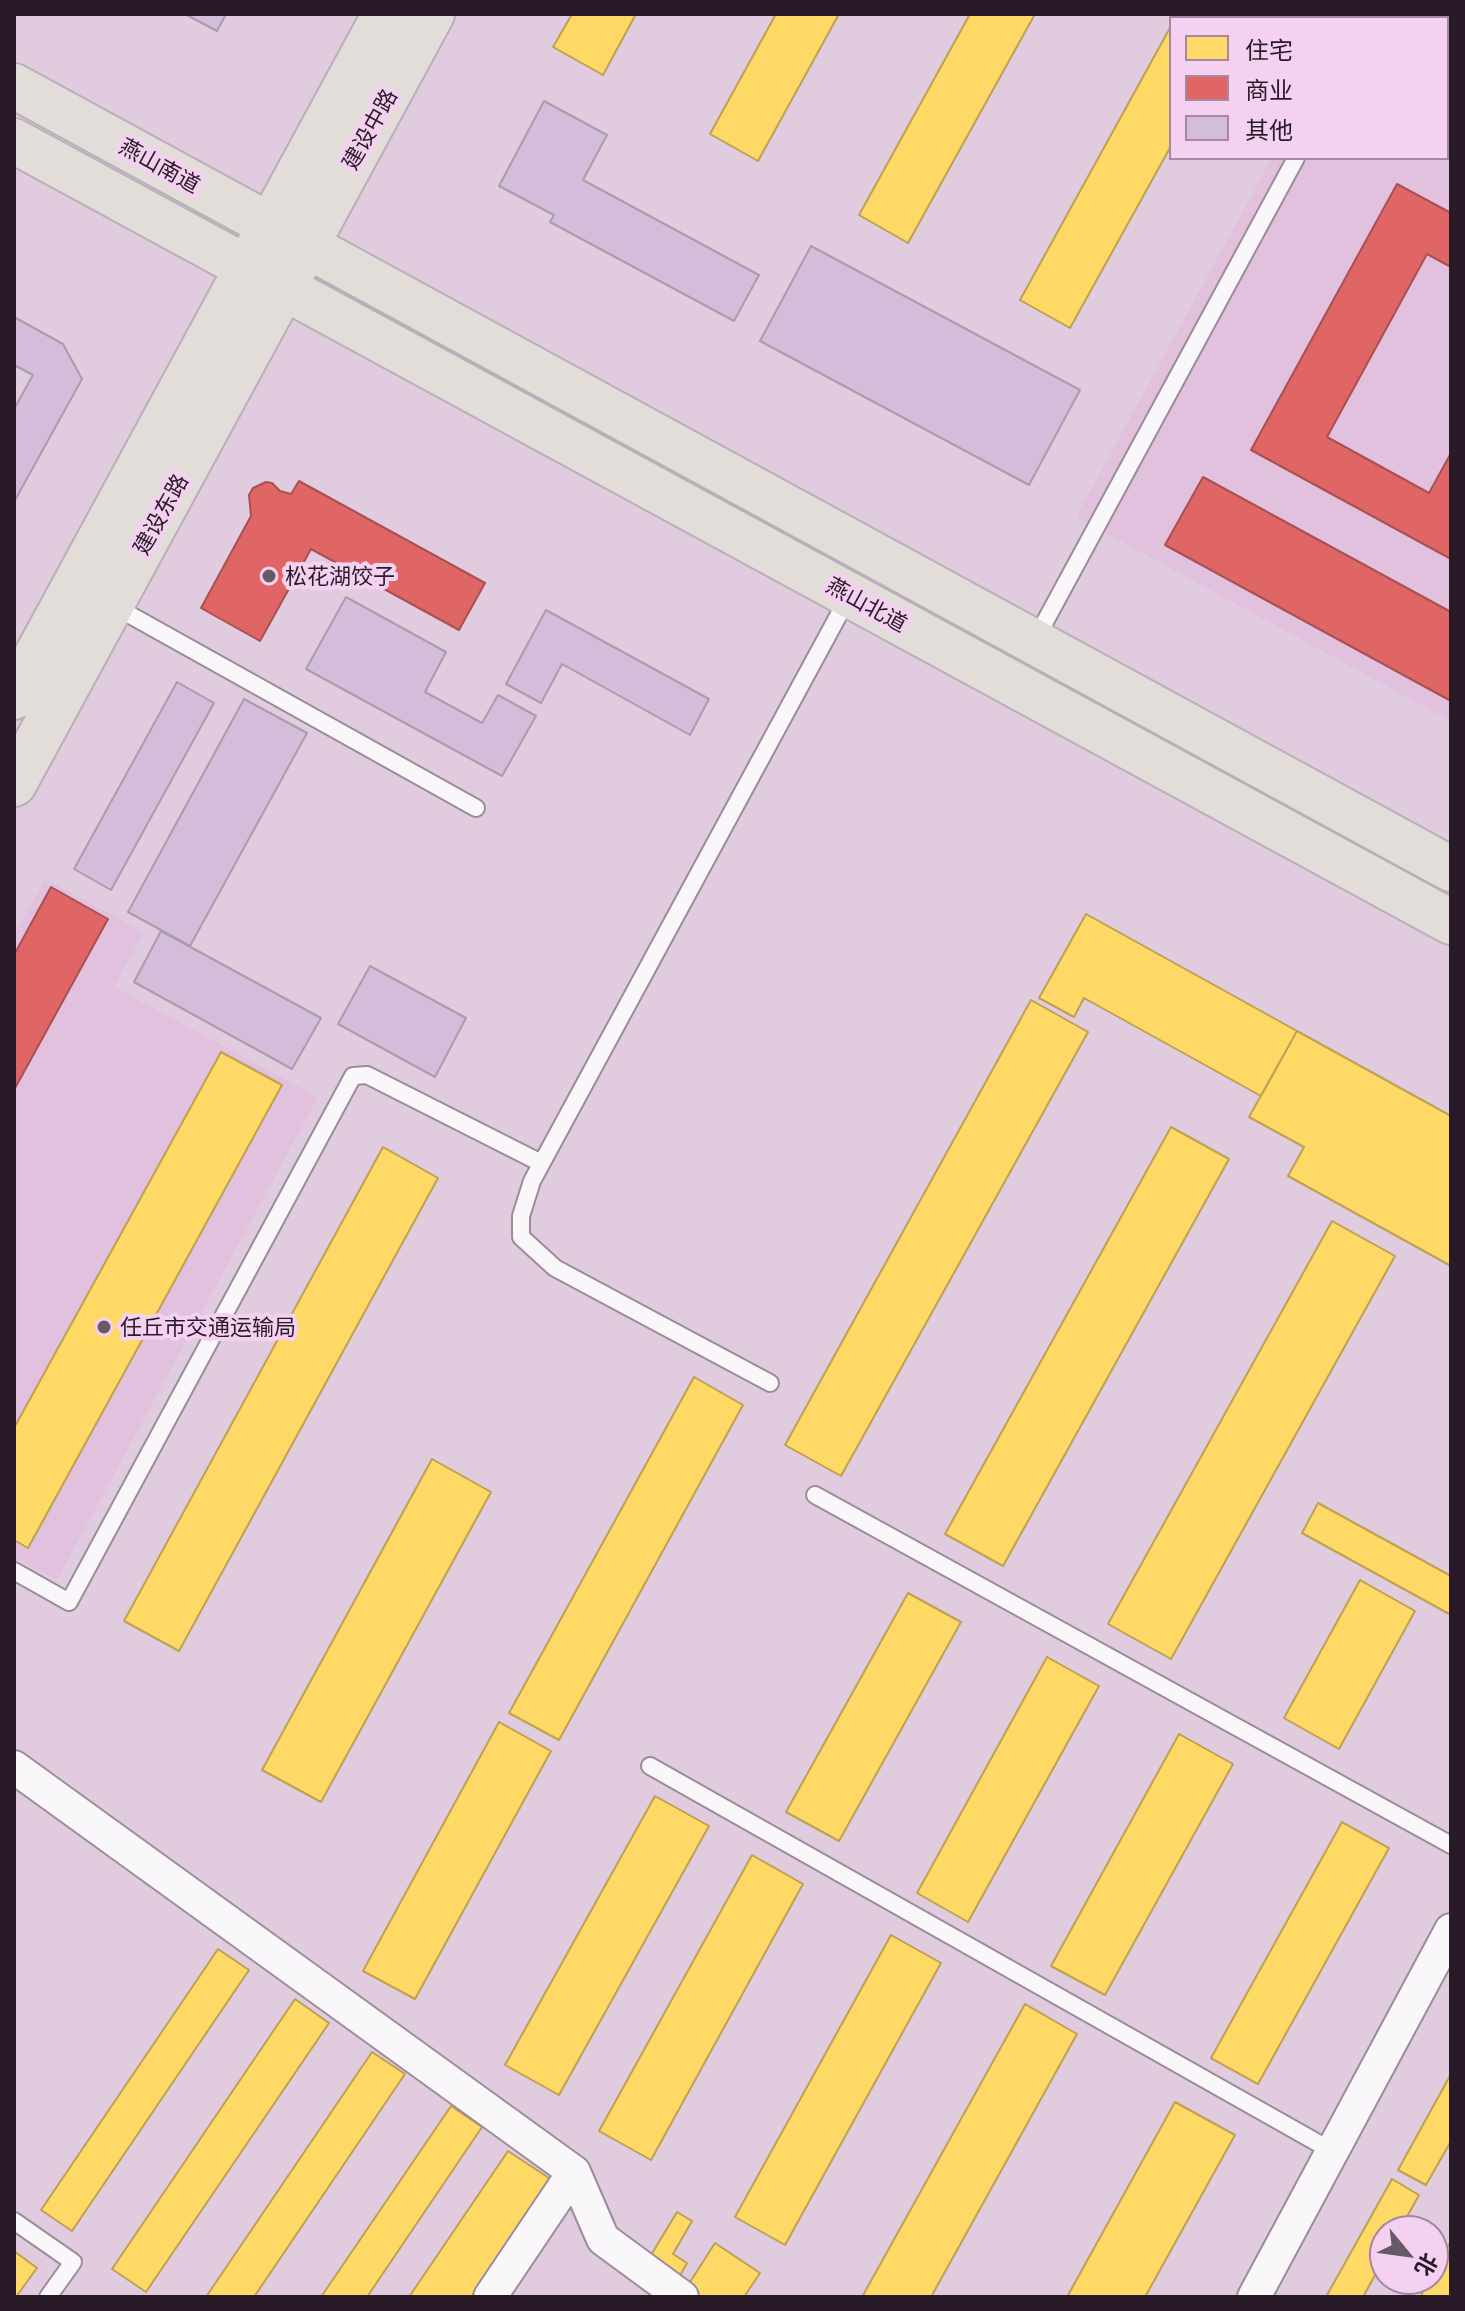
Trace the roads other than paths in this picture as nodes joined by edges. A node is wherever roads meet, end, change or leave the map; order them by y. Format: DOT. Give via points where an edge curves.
graph roads {
  1 [pos="385,14"];
  2 [pos="432,14"];
  3 [pos="14,86"];
  4 [pos="14,141"];
  5 [pos="1295,160"];
  6 [pos="288,235"];
  7 [pos="265,277"];
  8 [pos="849,595"];
  9 [pos="111,604"];
  10 [pos="1034,642"];
  11 [pos="14,697"];
  12 [pos="14,784"];
  13 [pos="476,808"];
  14 [pos="1451,869"];
  15 [pos="1451,922"];
  16 [pos="541,1163"];
  17 [pos="770,1383"];
  18 [pos="815,1495"];
  19 [pos="14,1571"];
  20 [pos="650,1766"];
  21 [pos="14,1767"];
  22 [pos="1451,1845"];
  23 [pos="1451,1930"];
  24 [pos="1332,2151"];
  25 [pos="574,2172"];
  26 [pos="14,2221"];
  27 [pos="48,2297"];
  28 [pos="490,2297"];
  29 [pos="682,2297"];
  30 [pos="1254,2297"];
  1 -- 6 [label="main road, 建设中路"];
  2 -- 6 [label="main road, 建设中路"];
  3 -- 6 [label="main road, 燕山南道"];
  4 -- 7 [label="main road"];
  5 -- 10 [label="lane"];
  6 -- 7 [label="main road, 建设东路"];
  6 -- 10 [label="main road"];
  7 -- 8 [label="main road, 燕山北道"];
  7 -- 9 [label="main road, 建设东路"];
  7 -- 11 [label="main road, 建设东路"];
  8 -- 15 [label="main road, 燕山北道"];
  8 -- 16 [label="lane"];
  9 -- 12 [label="main road, 建设东路"];
  9 -- 13 [label="lane"];
  10 -- 14 [label="main road"];
  16 -- 17 [label="lane" via="521,1216 521,1237 555,1268"];
  16 -- 19 [label="lane" via="367,1075 353,1076 69,1602"];
  18 -- 22 [label="lane"];
  20 -- 24 [label="lane"];
  21 -- 25 [label="street"];
  23 -- 24 [label="street"];
  24 -- 30 [label="street"];
  25 -- 28 [label="street"];
  25 -- 29 [label="street" via="603,2239"];
  26 -- 27 [label="lane" via="73,2262"];
}
